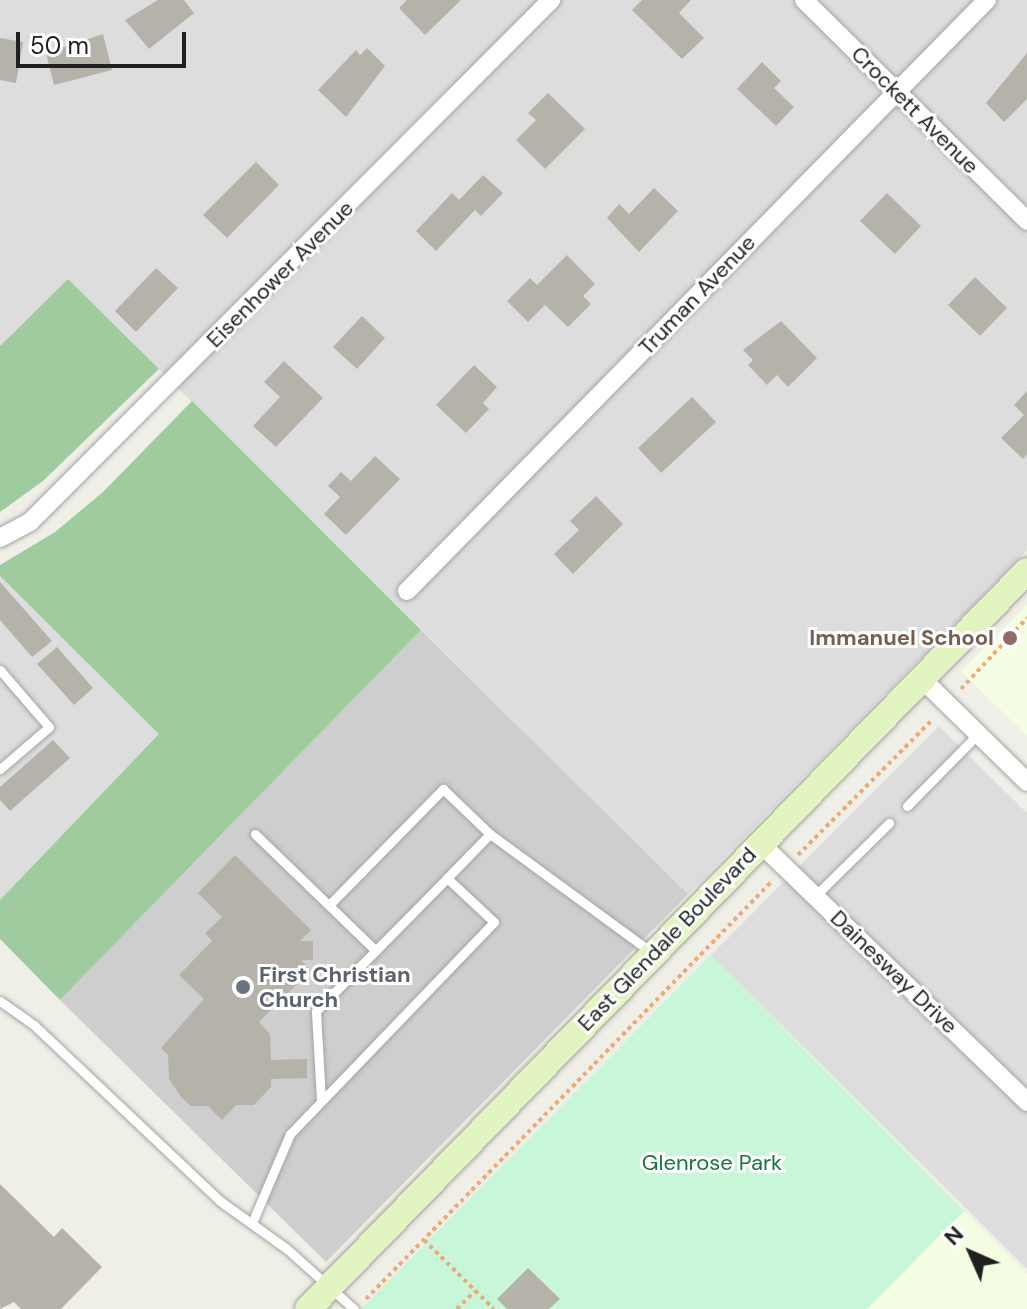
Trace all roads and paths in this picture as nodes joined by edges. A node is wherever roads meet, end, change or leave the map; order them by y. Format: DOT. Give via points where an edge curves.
graph roads {
  1 [pos="551,0"];
  2 [pos="804,0"];
  3 [pos="987,0"];
  4 [pos="897,92"];
  5 [pos="1027,221"];
  6 [pos="0,538"];
  7 [pos="1027,571"];
  8 [pos="407,591"];
  9 [pos="1027,618"];
  10 [pos="0,670"];
  11 [pos="922,679"];
  12 [pos="947,704"];
  13 [pos="978,734"];
  14 [pos="0,769"];
  15 [pos="1027,782"];
  16 [pos="907,806"];
  17 [pos="889,823"];
  18 [pos="255,834"];
  19 [pos="490,834"];
  20 [pos="760,843"];
  21 [pos="785,867"];
  22 [pos="447,878"];
  23 [pos="815,896"];
  24 [pos="329,905"];
  25 [pos="376,951"];
  26 [pos="653,953"];
  27 [pos="0,1001"];
  28 [pos="321,1099"];
  29 [pos="1027,1102"];
  30 [pos="252,1223"];
  31 [pos="424,1240"];
  32 [pos="329,1288"];
  33 [pos="475,1291"];
  34 [pos="308,1309"];
  35 [pos="355,1309"];
  36 [pos="457,1309"];
  37 [pos="494,1309"];
  1 -- 6 [label="street, Eisenhower Avenue" via="30,522"];
  2 -- 4 [label="street, Crockett Avenue"];
  3 -- 4 [label="street, Truman Avenue"];
  4 -- 5 [label="street, Crockett Avenue"];
  4 -- 8 [label="street, Truman Avenue"];
  7 -- 11 [label="street, East Glendale Boulevard"];
  9 -- 12 [label="path"];
  10 -- 14 [label="lane" via="49,727"];
  11 -- 12 [label="street"];
  11 -- 20 [label="street, East Glendale Boulevard"];
  12 -- 13 [label="street"];
  12 -- 21 [label="path"];
  13 -- 15 [label="street"];
  13 -- 16 [label="lane"];
  17 -- 23 [label="lane"];
  18 -- 24 [label="lane"];
  19 -- 22 [label="lane"];
  19 -- 24 [label="lane" via="443,789"];
  19 -- 26 [label="lane"];
  20 -- 21 [label="street, Dainesway Drive"];
  20 -- 26 [label="street, East Glendale Boulevard"];
  21 -- 23 [label="street, Dainesway Drive"];
  21 -- 31 [label="path"];
  22 -- 25 [label="lane"];
  22 -- 28 [label="lane" via="494,922"];
  23 -- 29 [label="street, Dainesway Drive"];
  24 -- 25 [label="lane"];
  25 -- 28 [label="lane" via="316,1011"];
  26 -- 32 [label="street, East Glendale Boulevard"];
  27 -- 30 [label="lane" via="34,1025 198,1182"];
  28 -- 30 [label="lane" via="282,1147"];
  30 -- 32 [label="lane"];
  31 -- 33 [label="path"];
  31 -- 35 [label="path"];
  32 -- 34 [label="street, East Glendale Boulevard"];
  32 -- 35 [label="lane"];
  33 -- 36 [label="path"];
  33 -- 37 [label="path"];
}
